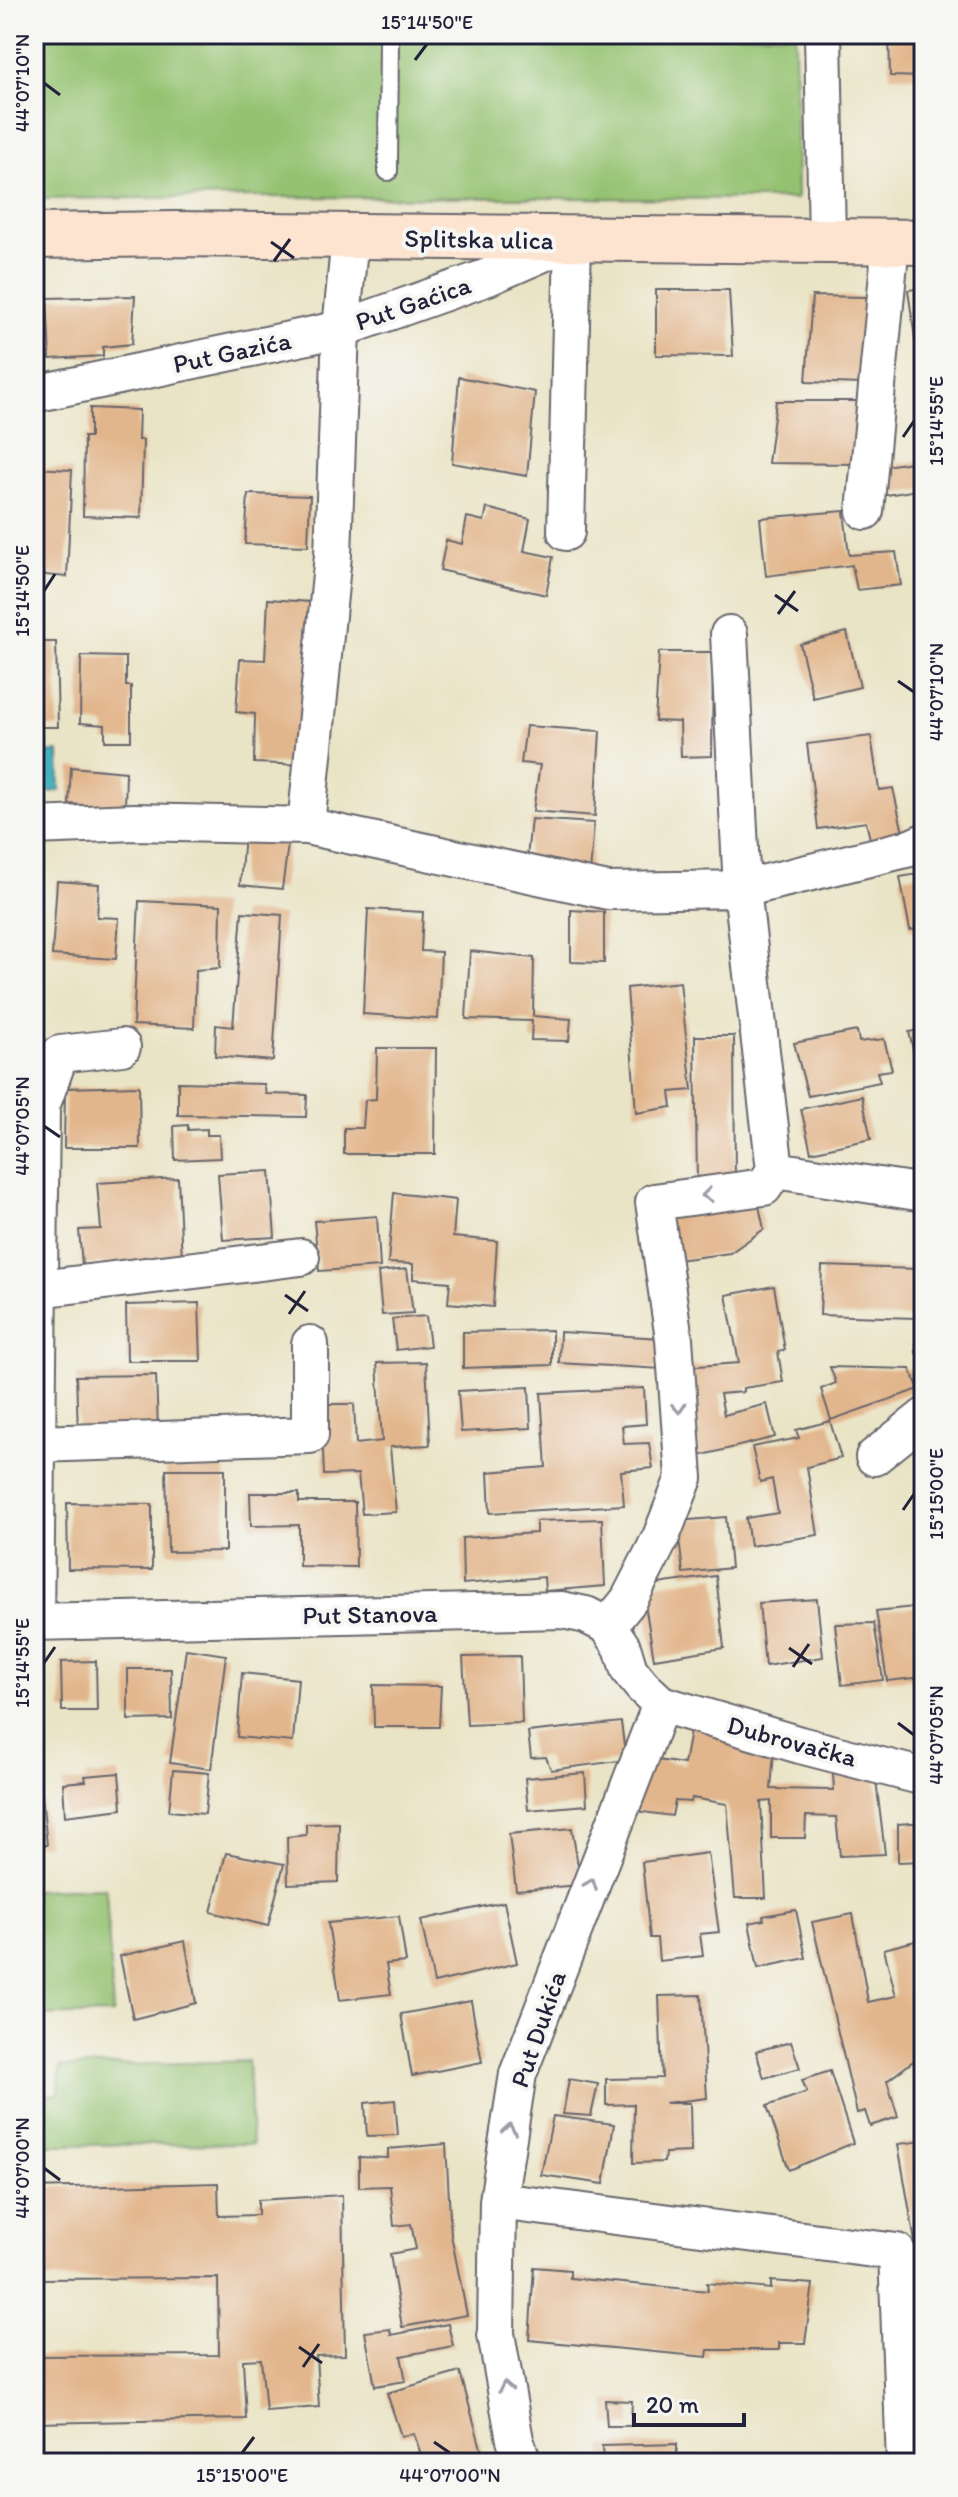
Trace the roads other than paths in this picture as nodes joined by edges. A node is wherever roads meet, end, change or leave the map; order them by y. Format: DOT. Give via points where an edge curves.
graph roads {
  1 [pos="389,34"];
  2 [pos="823,34"];
  3 [pos="388,171"];
  4 [pos="34,236"];
  5 [pos="350,237"];
  6 [pos="573,240"];
  7 [pos="827,241"];
  8 [pos="907,242"];
  9 [pos="341,329"];
  10 [pos="34,394"];
  11 [pos="865,511"];
  12 [pos="566,532"];
  13 [pos="729,634"];
  14 [pos="34,826"];
  15 [pos="306,826"];
  16 [pos="924,842"];
  17 [pos="742,889"];
  18 [pos="122,1047"];
  19 [pos="775,1170"];
  20 [pos="924,1193"];
  21 [pos="301,1257"];
  22 [pos="39,1289"];
  23 [pos="310,1344"];
  24 [pos="924,1417"];
  25 [pos="37,1444"];
  26 [pos="874,1457"];
  27 [pos="35,1622"];
  28 [pos="608,1626"];
  29 [pos="661,1704"];
  30 [pos="924,1777"];
  31 [pos="498,2201"];
  32 [pos="523,2463"];
  33 [pos="905,2463"];
  1 -- 3 [label="lane"];
  2 -- 7 [label="street"];
  4 -- 5 [label="street, Splitska ulica"];
  5 -- 6 [label="street, Splitska ulica"];
  5 -- 9 [label="street"];
  6 -- 7 [label="street, Splitska ulica"];
  6 -- 9 [label="street, Put Gaćica" via="488,277"];
  6 -- 12 [label="street"];
  7 -- 8 [label="street, Splitska ulica"];
  8 -- 11 [label="street"];
  9 -- 10 [label="street, Put Gazića"];
  9 -- 15 [label="street" via="333,555"];
  13 -- 17 [label="street"];
  14 -- 15 [label="street"];
  15 -- 17 [label="street" via="608,891"];
  16 -- 17 [label="street"];
  17 -- 19 [label="street"];
  18 -- 22 [label="street" via="60,1054 41,1107"];
  19 -- 20 [label="street"];
  19 -- 28 [label="street, one-way" via="764,1187 654,1202 674,1339 684,1478 629,1600"];
  21 -- 22 [label="street"];
  22 -- 25 [label="street"];
  23 -- 25 [label="street" via="310,1435"];
  24 -- 26 [label="street"];
  25 -- 27 [label="street"];
  27 -- 28 [label="street, Put Stanova" via="562,1610"];
  28 -- 29 [label="street" via="629,1670"];
  29 -- 30 [label="street, Dubrovačka"];
  31 -- 29 [label="street, Put Dukića, one-way" via="518,2074"];
  32 -- 31 [label="street, Put Dukića, one-way" via="496,2334"];
  31 -- 33 [label="street" via="897,2252"];
}
